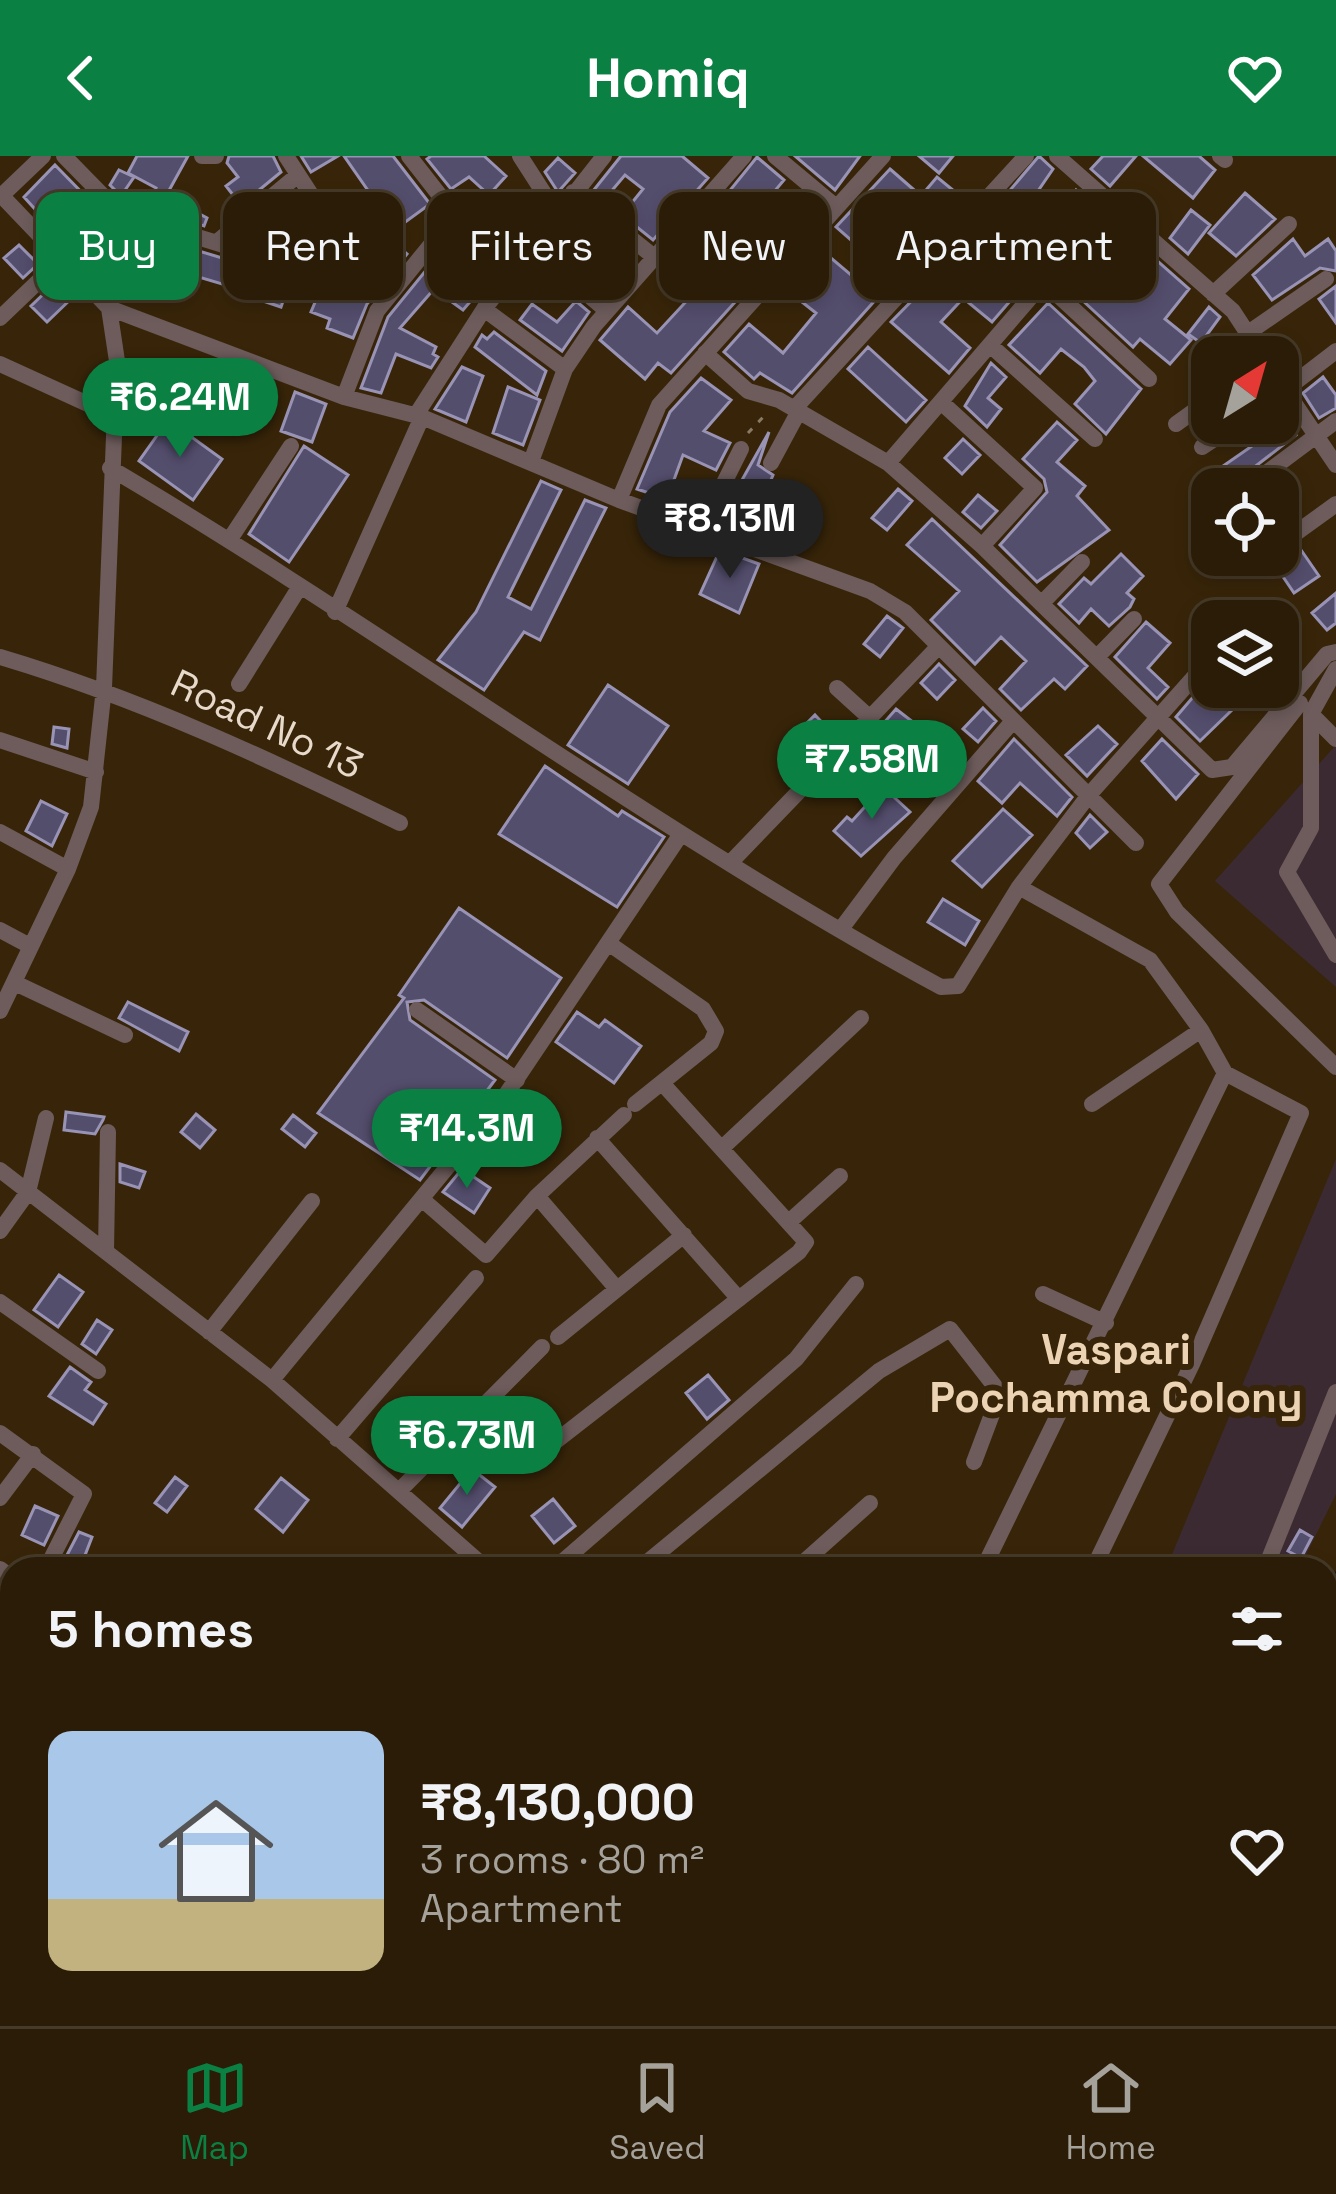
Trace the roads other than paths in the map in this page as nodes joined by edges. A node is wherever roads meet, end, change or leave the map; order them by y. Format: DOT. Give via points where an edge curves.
graph roads {
  1 [pos="43,156"];
  2 [pos="64,156"];
  3 [pos="202,156"];
  4 [pos="216,156"];
  5 [pos="286,156"];
  6 [pos="409,156"];
  7 [pos="520,156"];
  8 [pos="604,156"];
  9 [pos="744,156"];
  10 [pos="776,156"];
  11 [pos="883,156"];
  12 [pos="1026,156"];
  13 [pos="1057,156"];
  14 [pos="298,176"];
  15 [pos="99,192"];
  16 [pos="309,192"];
  17 [pos="436,192"];
  18 [pos="543,192"];
  19 [pos="573,192"];
  20 [pos="1098,192"];
  21 [pos="0,196"];
  22 [pos="836,207"];
  23 [pos="1289,224"];
  24 [pos="36,233"];
  25 [pos="199,236"];
  26 [pos="217,242"];
  27 [pos="635,242"];
  28 [pos="1156,243"];
  29 [pos="223,244"];
  30 [pos="427,249"];
  31 [pos="653,256"];
  32 [pos="1326,279"];
  33 [pos="36,285"];
  34 [pos="1213,294"];
  35 [pos="101,300"];
  36 [pos="491,300"];
  37 [pos="594,300"];
  38 [pos="1031,300"];
  39 [pos="1063,300"];
  40 [pos="109,308"];
  41 [pos="484,309"];
  42 [pos="607,311"];
  43 [pos="0,318"];
  44 [pos="1248,333"];
  45 [pos="1250,336"];
  46 [pos="990,345"];
  47 [pos="1336,351"];
  48 [pos="705,353"];
  49 [pos="0,364"];
  50 [pos="565,369"];
  51 [pos="1299,375"];
  52 [pos="1149,379"];
  53 [pos="344,397"];
  54 [pos="941,402"];
  55 [pos="791,406"];
  56 [pos="1191,413"];
  57 [pos="1299,414"];
  58 [pos="112,415"];
  59 [pos="419,416"];
  60 [pos="1336,421"];
  61 [pos="1176,424"];
  62 [pos="1315,435"];
  63 [pos="1095,439"];
  64 [pos="1206,444"];
  65 [pos="291,446"];
  66 [pos="1202,447"];
  67 [pos="741,449"];
  68 [pos="532,460"];
  69 [pos="771,463"];
  70 [pos="888,463"];
  71 [pos="1336,465"];
  72 [pos="110,468"];
  73 [pos="1272,468"];
  74 [pos="619,500"];
  75 [pos="1336,504"];
  76 [pos="701,529"];
  77 [pos="1299,531"];
  78 [pos="230,539"];
  79 [pos="982,546"];
  80 [pos="1082,562"];
  81 [pos="299,588"];
  82 [pos="1042,603"];
  83 [pos="335,612"];
  84 [pos="1134,619"];
  85 [pos="938,647"];
  86 [pos="1336,655"];
  87 [pos="1097,656"];
  88 [pos="0,658"];
  89 [pos="1336,669"];
  90 [pos="1191,680"];
  91 [pos="239,684"];
  92 [pos="104,688"];
  93 [pos="837,688"];
  94 [pos="1311,714"];
  95 [pos="1159,716"];
  96 [pos="870,718"];
  97 [pos="1013,721"];
  98 [pos="1336,739"];
  99 [pos="0,740"];
  100 [pos="96,772"];
  101 [pos="1089,795"];
  102 [pos="400,823"];
  103 [pos="0,832"];
  104 [pos="679,837"];
  105 [pos="1136,843"];
  106 [pos="731,862"];
  107 [pos="68,869"];
  108 [pos="1019,887"];
  109 [pos="842,929"];
  110 [pos="0,930"];
  111 [pos="610,945"];
  112 [pos="30,946"];
  113 [pos="1336,955"];
  114 [pos="15,983"];
  115 [pos="417,1010"];
  116 [pos="0,1011"];
  117 [pos="861,1018"];
  118 [pos="1201,1030"];
  119 [pos="125,1035"];
  120 [pos="1336,1067"];
  121 [pos="1225,1073"];
  122 [pos="517,1080"];
  123 [pos="662,1083"];
  124 [pos="1092,1104"];
  125 [pos="46,1118"];
  126 [pos="108,1132"];
  127 [pos="597,1138"];
  128 [pos="722,1148"];
  129 [pos="0,1170"];
  130 [pos="840,1176"];
  131 [pos="28,1192"];
  132 [pos="537,1196"];
  133 [pos="312,1201"];
  134 [pos="424,1201"];
  135 [pos="790,1220"];
  136 [pos="0,1231"];
  137 [pos="684,1235"];
  138 [pos="106,1251"];
  139 [pos="476,1278"];
  140 [pos="856,1284"];
  141 [pos="616,1289"];
  142 [pos="1043,1294"];
  143 [pos="739,1299"];
  144 [pos="0,1302"];
  145 [pos="1106,1323"];
  146 [pos="209,1332"];
  147 [pos="98,1371"];
  148 [pos="272,1380"];
  149 [pos="1336,1392"];
  150 [pos="0,1433"];
  151 [pos="337,1438"];
  152 [pos="551,1445"];
  153 [pos="33,1454"];
  154 [pos="974,1462"];
  155 [pos="399,1491"];
  156 [pos="0,1498"];
  157 [pos="870,1503"];
  158 [pos="471,1555"];
  159 [pos="52,1557"];
  160 [pos="473,1557"];
  161 [pos="568,1557"];
  162 [pos="654,1557"];
  163 [pos="809,1557"];
  164 [pos="989,1557"];
  165 [pos="1099,1557"];
  166 [pos="1270,1557"];
  1 -- 21 [label="street"];
  2 -- 15 [label="street"];
  3 -- 4 [label="street"];
  5 -- 14 [label="street"];
  6 -- 17 [label="street"];
  7 -- 18 [label="street"];
  8 -- 19 [label="street"];
  9 -- 31 [label="street"];
  10 -- 22 [label="street"];
  11 -- 22 [label="street"];
  12 -- 55 [label="street"];
  13 -- 20 [label="street"];
  14 -- 16 [label="street"];
  14 -- 26 [label="street"];
  21 -- 24 [label="street"];
  22 -- 48 [label="street"];
  23 -- 34 [label="street"];
  25 -- 26 [label="street"];
  26 -- 29 [label="street"];
  27 -- 31 [label="street"];
  28 -- 34 [label="street"];
  30 -- 53 [label="street" via="377,311"];
  31 -- 42 [label="street"];
  32 -- 44 [label="street"];
  33 -- 43 [label="street"];
  34 -- 44 [label="street"];
  35 -- 40 [label="street"];
  36 -- 41 [label="street"];
  37 -- 42 [label="street"];
  38 -- 46 [label="street"];
  39 -- 52 [label="street"];
  40 -- 53 [label="street"];
  40 -- 58 [label="street" via="117,361"];
  41 -- 50 [label="street"];
  41 -- 59 [label="street"];
  42 -- 50 [label="street"];
  44 -- 45 [label="street"];
  46 -- 54 [label="street"];
  46 -- 63 [label="street"];
  47 -- 51 [label="street"];
  48 -- 55 [label="street" via="748,391"];
  48 -- 74 [label="street" via="659,405"];
  49 -- 58 [label="street"];
  50 -- 68 [label="street"];
  53 -- 59 [label="street"];
  54 -- 70 [label="street"];
  54 -- 79 [label="street" via="1035,488"];
  55 -- 69 [label="street"];
  55 -- 70 [label="street"];
  56 -- 61 [label="street"];
  57 -- 62 [label="street"];
  58 -- 72 [label="street"];
  59 -- 68 [label="street"];
  59 -- 83 [label="street"];
  60 -- 62 [label="street"];
  62 -- 71 [label="street"];
  62 -- 73 [label="street"];
  64 -- 66 [label="street"];
  65 -- 78 [label="street"];
  67 -- 76 [label="street"];
  68 -- 74 [label="street"];
  70 -- 79 [label="street"];
  72 -- 78 [label="street"];
  72 -- 92 [label="street"];
  74 -- 76 [label="street"];
  75 -- 77 [label="street"];
  76 -- 85 [label="street" via="870,591"];
  78 -- 81 [label="street"];
  79 -- 82 [label="street"];
  80 -- 82 [label="street"];
  81 -- 83 [label="street"];
  81 -- 91 [label="street"];
  82 -- 87 [label="street"];
  83 -- 104 [label="street"];
  84 -- 87 [label="street"];
  85 -- 96 [label="street"];
  85 -- 97 [label="street"];
  86 -- 95 [label="street" via="1327,654 1224,772 1212,770"];
  86 -- 120 [label="street" via="1159,884"];
  87 -- 95 [label="street"];
  88 -- 92 [label="street, Road No 13"];
  89 -- 94 [label="street"];
  90 -- 95 [label="street"];
  92 -- 100 [label="street"];
  92 -- 102 [label="street, Road No 13"];
  93 -- 96 [label="street"];
  94 -- 98 [label="street"];
  94 -- 113 [label="street" via="1311,828 1286,872"];
  95 -- 101 [label="street"];
  96 -- 106 [label="street"];
  97 -- 101 [label="street"];
  97 -- 109 [label="street"];
  99 -- 100 [label="street"];
  100 -- 107 [label="street"];
  101 -- 105 [label="street"];
  101 -- 108 [label="street"];
  103 -- 107 [label="street"];
  104 -- 106 [label="street"];
  104 -- 111 [label="street"];
  106 -- 109 [label="street"];
  107 -- 112 [label="street"];
  108 -- 109 [label="street" via="950,989"];
  108 -- 118 [label="street" via="1131,945"];
  110 -- 112 [label="street"];
  111 -- 122 [label="street"];
  111 -- 123 [label="street" via="713,1021 711,1043"];
  112 -- 114 [label="street"];
  114 -- 116 [label="street"];
  114 -- 119 [label="street"];
  115 -- 122 [label="street"];
  117 -- 128 [label="street"];
  118 -- 121 [label="street"];
  118 -- 124 [label="street"];
  121 -- 145 [label="street"];
  121 -- 165 [label="street" via="1301,1114"];
  122 -- 134 [label="street"];
  123 -- 127 [label="street"];
  123 -- 128 [label="street"];
  125 -- 131 [label="street"];
  126 -- 138 [label="street"];
  127 -- 132 [label="street"];
  127 -- 137 [label="street"];
  128 -- 135 [label="street"];
  129 -- 131 [label="street"];
  130 -- 135 [label="street"];
  131 -- 136 [label="street"];
  131 -- 138 [label="street"];
  132 -- 134 [label="street" via="486,1255"];
  132 -- 141 [label="street"];
  133 -- 146 [label="street"];
  134 -- 148 [label="street"];
  135 -- 143 [label="street" via="804,1246"];
  137 -- 141 [label="street"];
  137 -- 143 [label="street"];
  138 -- 146 [label="street"];
  139 -- 151 [label="street"];
  140 -- 161 [label="street" via="796,1359"];
  141 -- 155 [label="street" via="550,1342"];
  142 -- 145 [label="street"];
  143 -- 152 [label="street"];
  144 -- 147 [label="street"];
  145 -- 164 [label="street"];
  146 -- 148 [label="street"];
  148 -- 151 [label="street"];
  149 -- 166 [label="street"];
  150 -- 153 [label="street"];
  151 -- 155 [label="street"];
  153 -- 156 [label="street"];
  153 -- 159 [label="street" via="84,1494"];
  154 -- 162 [label="street" via="1000,1393 950,1329 879,1371"];
  155 -- 158 [label="street"];
  157 -- 163 [label="street"];
  158 -- 160 [label="street"];
}
